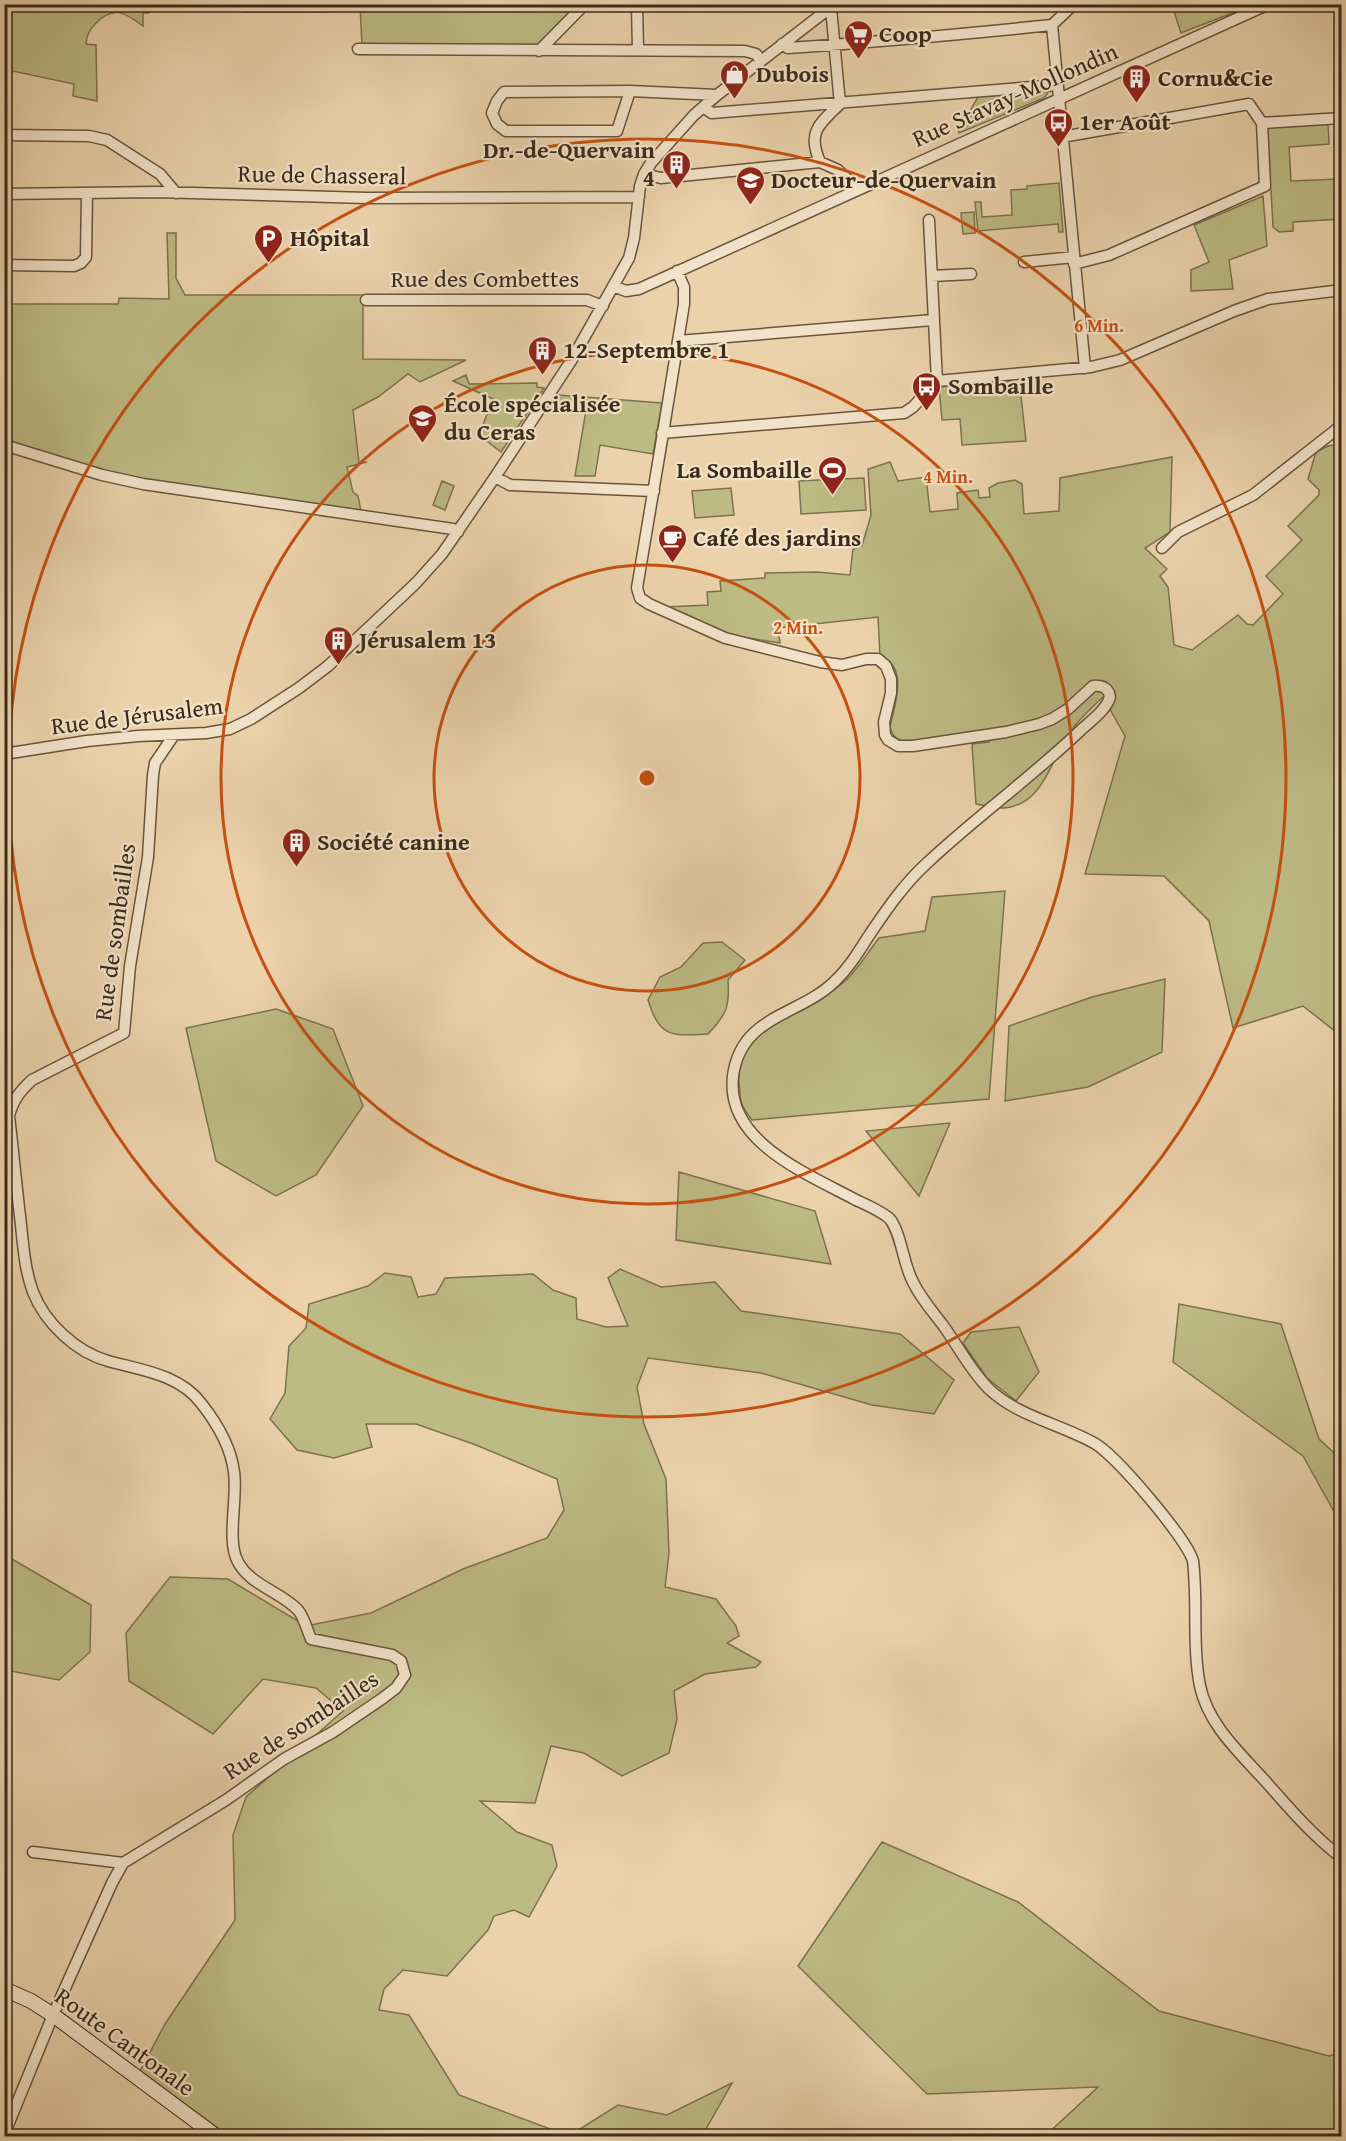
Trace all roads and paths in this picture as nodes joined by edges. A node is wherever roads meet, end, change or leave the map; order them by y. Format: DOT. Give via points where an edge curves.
graph roads {
  1 [pos="585,4"];
  2 [pos="637,4"];
  3 [pos="1074,4"];
  4 [pos="1269,4"];
  5 [pos="831,6"];
  6 [pos="1052,25"];
  7 [pos="782,44"];
  8 [pos="833,45"];
  9 [pos="358,49"];
  10 [pos="638,50"];
  11 [pos="539,51"];
  12 [pos="761,61"];
  13 [pos="1057,85"];
  14 [pos="630,91"];
  15 [pos="717,94"];
  16 [pos="1058,99"];
  17 [pos="840,104"];
  18 [pos="703,107"];
  19 [pos="1341,118"];
  20 [pos="1262,123"];
  21 [pos="4,135"];
  22 [pos="1062,137"];
  23 [pos="820,162"];
  24 [pos="644,174"];
  25 [pos="857,189"];
  26 [pos="87,193"];
  27 [pos="176,193"];
  28 [pos="4,194"];
  29 [pos="639,197"];
  30 [pos="929,220"];
  31 [pos="1074,260"];
  32 [pos="1024,262"];
  33 [pos="4,265"];
  34 [pos="678,271"];
  35 [pos="971,274"];
  36 [pos="932,276"];
  37 [pos="614,286"];
  38 [pos="1341,290"];
  39 [pos="366,300"];
  40 [pos="603,306"];
  41 [pos="933,320"];
  42 [pos="678,341"];
  43 [pos="1085,368"];
  44 [pos="937,381"];
  45 [pos="1341,425"];
  46 [pos="662,433"];
  47 [pos="4,445"];
  48 [pos="495,477"];
  49 [pos="654,491"];
  50 [pos="458,532"];
  51 [pos="1162,548"];
  52 [pos="174,735"];
  53 [pos="4,754"];
  54 [pos="33,1852"];
  55 [pos="1341,1858"];
  56 [pos="123,1863"];
  57 [pos="4,1989"];
  58 [pos="53,2015"];
  59 [pos="4,2135"];
  60 [pos="216,2136"];
  1 -- 11 [label="street"];
  2 -- 10 [label="street"];
  3 -- 6 [label="street"];
  4 -- 16 [label="street, Rue Stavay-Mollondin"];
  5 -- 7 [label="street"];
  5 -- 8 [label="street"];
  6 -- 8 [label="street"];
  6 -- 13 [label="street"];
  7 -- 8 [label="street" via="788,48"];
  7 -- 12 [label="street"];
  8 -- 17 [label="street"];
  9 -- 11 [label="street"];
  10 -- 11 [label="street"];
  10 -- 12 [label="street" via="745,51 756,54"];
  12 -- 15 [label="street"];
  13 -- 16 [label="street"];
  13 -- 17 [label="street"];
  14 -- 14 [label="street" via="504,92 492,113 506,131 617,131"];
  14 -- 15 [label="street"];
  15 -- 18 [label="street"];
  16 -- 22 [label="street"];
  16 -- 25 [label="street, Rue Stavay-Mollondin"];
  17 -- 18 [label="street" via="712,113"];
  17 -- 23 [label="street" via="815,131 815,150"];
  18 -- 24 [label="street"];
  19 -- 20 [label="street"];
  20 -- 22 [label="street" via="1249,104"];
  20 -- 31 [label="street" via="1265,186 1109,255"];
  21 -- 27 [label="street" via="89,136 107,140 160,174"];
  22 -- 31 [label="street"];
  23 -- 24 [label="street" via="661,178"];
  23 -- 25 [label="street" via="838,170"];
  24 -- 29 [label="street, Rue de Jérusalem"];
  25 -- 34 [label="street, Rue Stavay-Mollondin"];
  26 -- 27 [label="street, Rue de Chasseral"];
  26 -- 28 [label="street, Rue de Chasseral"];
  26 -- 33 [label="street" via="86,256 81,263"];
  27 -- 29 [label="street, Rue de Chasseral" via="367,198"];
  29 -- 37 [label="street, Rue de Jérusalem" via="632,251"];
  30 -- 36 [label="street"];
  31 -- 32 [label="street"];
  31 -- 43 [label="street"];
  34 -- 37 [label="street, Rue Stavay-Mollondin" via="633,291"];
  34 -- 42 [label="street" via="685,295"];
  35 -- 36 [label="street"];
  36 -- 41 [label="street"];
  37 -- 40 [label="street, Rue de Jérusalem"];
  38 -- 43 [label="street" via="1268,298 1120,360"];
  39 -- 40 [label="street, Rue des Combettes" via="587,300"];
  40 -- 48 [label="street, Rue de Jérusalem"];
  41 -- 42 [label="street"];
  41 -- 44 [label="street"];
  42 -- 46 [label="street"];
  43 -- 44 [label="street"];
  44 -- 46 [label="street" via="908,412 895,415"];
  45 -- 51 [label="street" via="1253,495 1178,532"];
  46 -- 49 [label="street"];
  47 -- 50 [label="street" via="143,484"];
  48 -- 49 [label="street" via="510,485"];
  48 -- 50 [label="street, Rue de Jérusalem"];
  49 -- 55 [label="street" via="637,588 640,598 725,638 828,663 878,659 890,672 891,693 884,729 893,744 905,747 1023,729 1060,714 1093,686 1110,693 1110,702 1071,740 913,877 834,983 773,1017 748,1040 734,1073 733,1097 746,1128 765,1146 892,1222 912,1282 990,1390 1018,1409 1100,1446 1180,1536 1193,1562 1199,1678 1207,1707 1221,1731 1319,1840"];
  50 -- 52 [label="street, Rue de Jérusalem" via="416,582 328,666 299,688 230,729"];
  52 -- 53 [label="street, Rue de Jérusalem" via="87,741"];
  52 -- 56 [label="street, Rue de sombailles" via="155,763 148,857 130,966 124,1033 32,1080 20,1091 9,1116 25,1261 34,1293 51,1322 76,1346 96,1358 167,1377 201,1402 228,1447 235,1473 234,1552 239,1564 252,1578 299,1611 311,1639 392,1655 401,1661 405,1675 396,1688 333,1732"];
  54 -- 56 [label="street"];
  56 -- 58 [label="street"];
  57 -- 58 [label="street, Route Cantonale"];
  58 -- 59 [label="street"];
  58 -- 60 [label="street, Route Cantonale"];
}
